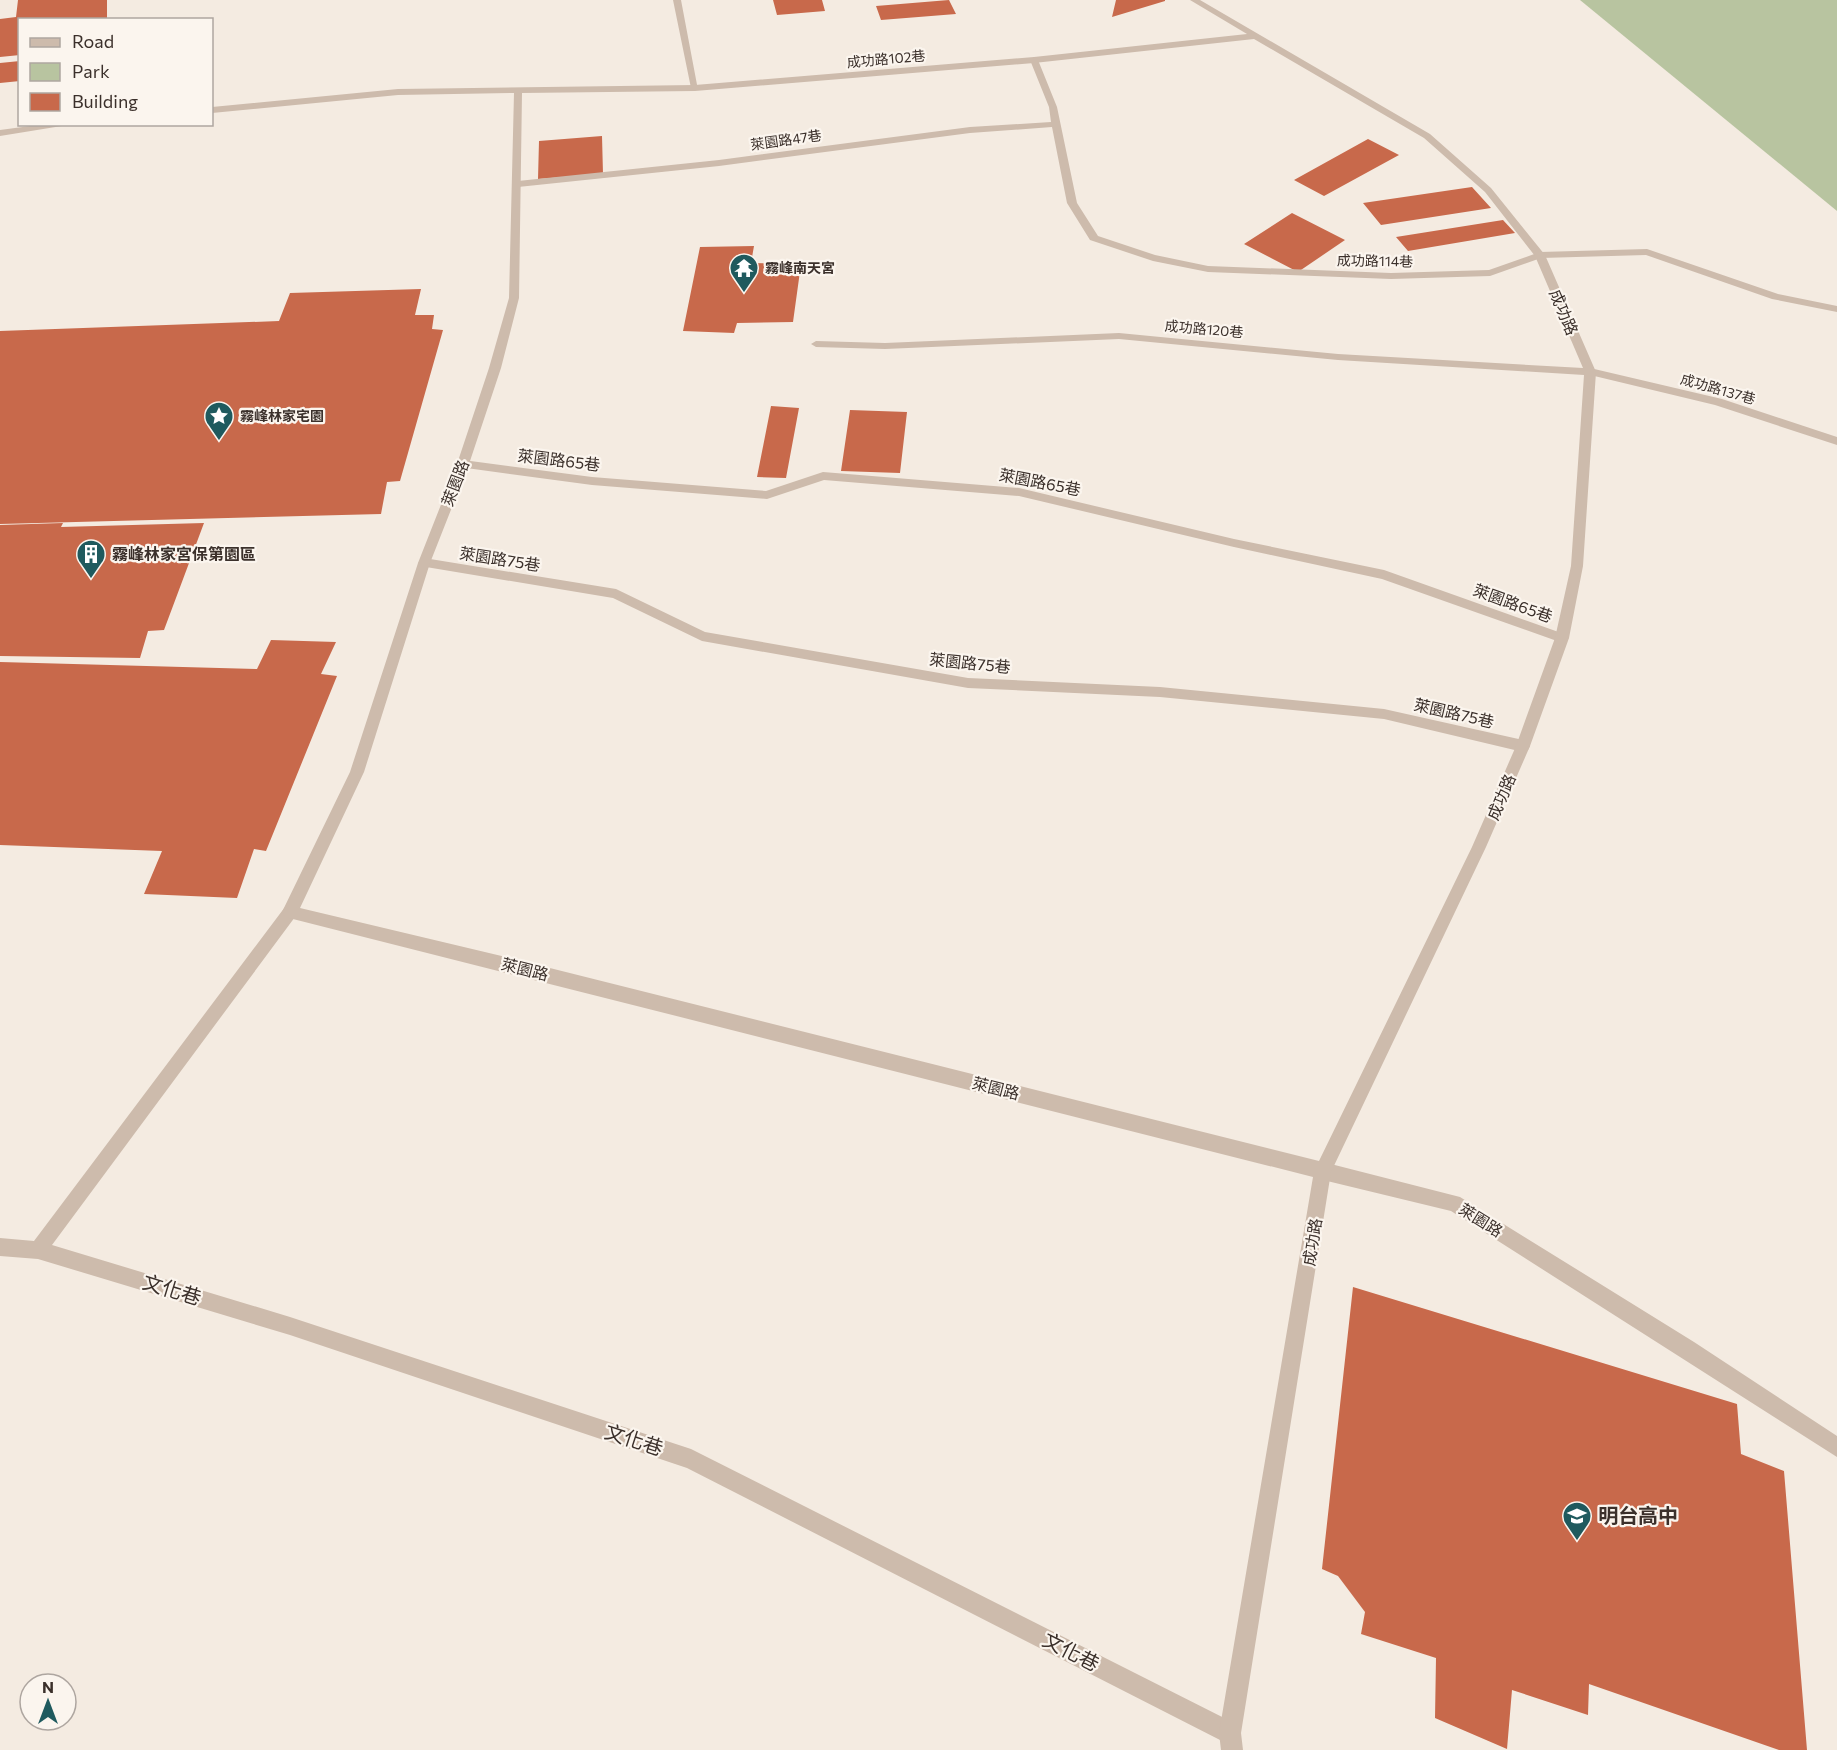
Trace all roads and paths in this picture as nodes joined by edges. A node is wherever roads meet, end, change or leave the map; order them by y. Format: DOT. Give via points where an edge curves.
graph roads {
  1 [pos="677,0"];
  2 [pos="1194,0"];
  3 [pos="1254,36"];
  4 [pos="1034,60"];
  5 [pos="695,88"];
  6 [pos="518,90"];
  7 [pos="213,110"];
  8 [pos="1057,124"];
  9 [pos="54,126"];
  10 [pos="0,133"];
  11 [pos="518,184"];
  12 [pos="1540,255"];
  13 [pos="1837,309"];
  14 [pos="816,344"];
  15 [pos="1590,372"];
  16 [pos="1837,441"];
  17 [pos="463,464"];
  18 [pos="424,563"];
  19 [pos="1562,638"];
  20 [pos="1523,746"];
  21 [pos="290,912"];
  22 [pos="1323,1171"];
  23 [pos="0,1247"];
  24 [pos="38,1250"];
  25 [pos="1837,1447"];
  26 [pos="1231,1741"];
  1 -- 5 [label="street"];
  2 -- 3 [label="street, 成功路"];
  3 -- 4 [label="street, 成功路102巷"];
  3 -- 12 [label="street, 成功路" via="1427,136 1488,190"];
  4 -- 5 [label="street, 成功路102巷"];
  4 -- 8 [label="street, 成功路114巷"];
  5 -- 6 [label="street, 成功路102巷"];
  6 -- 7 [label="street" via="398,92"];
  6 -- 11 [label="street, 萊園路"];
  8 -- 11 [label="street, 萊園路47巷" via="970,130"];
  8 -- 12 [label="street, 成功路114巷" via="1072,203 1094,238 1153,258 1208,269 1391,276 1490,273"];
  9 -- 10 [label="street"];
  11 -- 17 [label="street, 萊園路" via="514,298"];
  12 -- 13 [label="street, 成功路114巷" via="1647,252 1776,297"];
  12 -- 15 [label="street, 成功路"];
  14 -- 15 [label="street, 成功路120巷" via="885,346 1119,336 1338,357"];
  15 -- 16 [label="street, 成功路137巷" via="1718,402"];
  15 -- 19 [label="street, 成功路" via="1577,566"];
  17 -- 18 [label="street, 萊園路"];
  17 -- 19 [label="street, 萊園路65巷" via="592,481 767,495 823,476 1019,492 1384,575"];
  18 -- 20 [label="street, 萊園路75巷" via="616,594 702,636 968,683 1160,692 1384,714"];
  18 -- 21 [label="street, 萊園路" via="357,772"];
  19 -- 20 [label="street, 成功路"];
  20 -- 22 [label="street, 成功路" via="1479,847"];
  21 -- 22 [label="street, 萊園路"];
  21 -- 24 [label="street"];
  22 -- 25 [label="street, 萊園路" via="1454,1203"];
  22 -- 26 [label="street, 成功路"];
  23 -- 24 [label="street, 文化巷"];
  24 -- 26 [label="street, 文化巷" via="290,1326 692,1459"];
}
